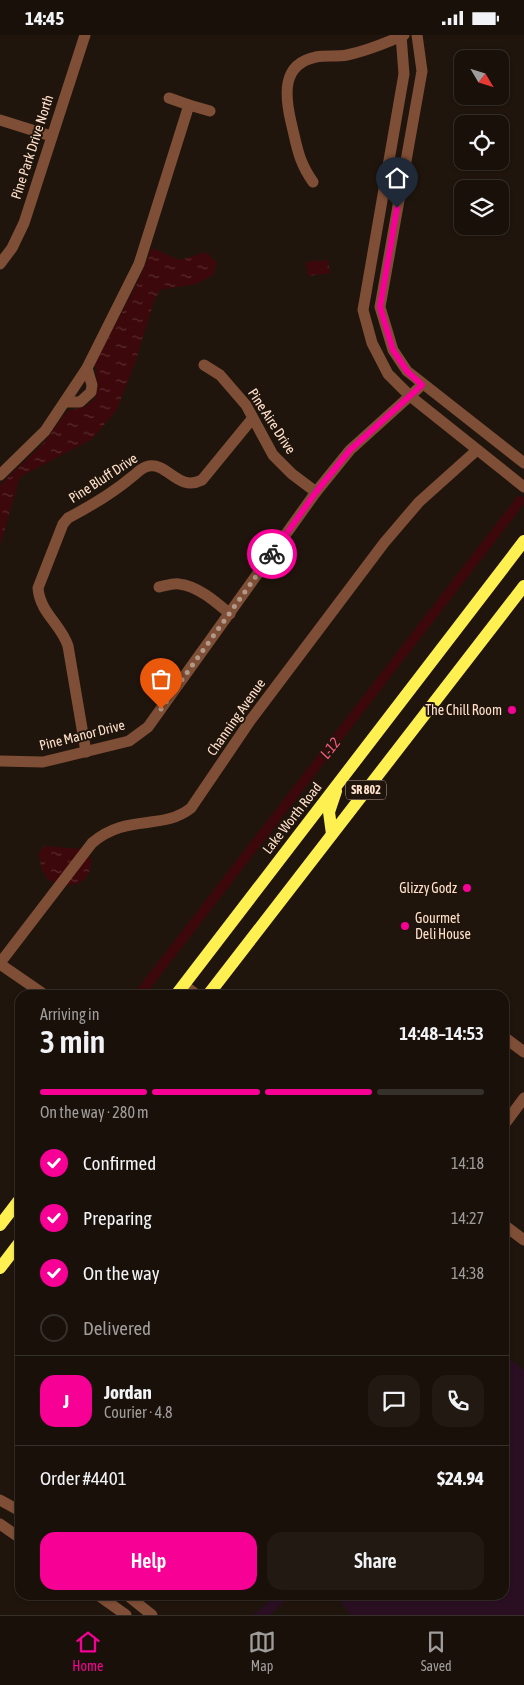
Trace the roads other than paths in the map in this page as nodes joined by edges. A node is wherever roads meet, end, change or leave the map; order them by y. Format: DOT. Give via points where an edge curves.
graph roads {
  1 [pos="85,35"];
  2 [pos="402,35"];
  3 [pos="417,35"];
  4 [pos="169,98"];
  5 [pos="190,105"];
  6 [pos="210,111"];
  7 [pos="0,120"];
  8 [pos="51,137"];
  9 [pos="313,182"];
  10 [pos="0,264"];
  11 [pos="204,365"];
  12 [pos="87,368"];
  13 [pos="422,385"];
  14 [pos="410,396"];
  15 [pos="65,402"];
  16 [pos="252,419"];
  17 [pos="477,450"];
  18 [pos="524,463"];
  19 [pos="0,475"];
  20 [pos="524,487"];
  21 [pos="316,492"];
  22 [pos="524,541"];
  23 [pos="524,586"];
  24 [pos="159,587"];
  25 [pos="230,614"];
  26 [pos="86,752"];
  27 [pos="0,761"];
  28 [pos="340,781"];
  29 [pos="332,834"];
  30 [pos="0,963"];
  31 [pos="38,990"];
  32 [pos="180,990"];
  33 [pos="212,990"];
  34 [pos="509,1041"];
  35 [pos="524,1052"];
  36 [pos="524,1098"];
  37 [pos="509,1118"];
  38 [pos="15,1206"];
  39 [pos="0,1225"];
  40 [pos="509,1229"];
  41 [pos="524,1240"];
  42 [pos="15,1248"];
  43 [pos="0,1268"];
  44 [pos="0,1500"];
  45 [pos="15,1508"];
  46 [pos="0,1524"];
  47 [pos="15,1534"];
  48 [pos="105,1600"];
  49 [pos="133,1600"];
  50 [pos="126,1615"];
  51 [pos="152,1615"];
  1 -- 8 [label="street, Pine Park Drive North"];
  2 -- 9 [label="street" via="352,54 316,57 300,64 291,75 286,103 302,167"];
  2 -- 14 [label="street" via="404,74 363,310 372,343 388,375"];
  3 -- 13 [label="street" via="422,71 380,307 393,350 407,371"];
  4 -- 5 [label="street"];
  5 -- 6 [label="street"];
  5 -- 12 [label="street" via="139,264"];
  7 -- 8 [label="street"];
  8 -- 10 [label="street, Pine Park Drive North" via="20,232"];
  11 -- 16 [label="street, Pine Aire Drive" via="220,375 246,405"];
  12 -- 15 [label="street"];
  12 -- 15 [label="street" via="91,392 80,401"];
  13 -- 14 [label="street, Pine Manor Drive"];
  13 -- 18 [label="street"];
  14 -- 17 [label="street"];
  14 -- 21 [label="street, Pine Manor Drive" via="350,450"];
  15 -- 19 [label="street" via="45,431"];
  16 -- 21 [label="street, Pine Aire Drive" via="273,455"];
  16 -- 26 [label="street, Pine Bluff Drive" via="202,480 183,482 155,466 148,466 63,524 38,595 43,609 68,646"];
  17 -- 20 [label="street"];
  17 -- 30 [label="street, Channing Avenue" via="418,502 384,543 250,721 192,808 169,819 122,825 104,832 92,843"];
  21 -- 25 [label="street, Pine Manor Drive"];
  22 -- 28 [label="main road, Lake Worth Road / SR 802"];
  23 -- 29 [label="main road, SR 802"];
  24 -- 25 [label="street" via="178,583 213,600"];
  25 -- 26 [label="street, Pine Manor Drive" via="148,727 129,741"];
  26 -- 27 [label="street, Pine Manor Drive" via="43,762"];
  28 -- 29 [label="main road" via="329,812"];
  28 -- 32 [label="main road, Lake Worth Road / SR 802"];
  29 -- 33 [label="main road, SR 802"];
  30 -- 31 [label="street"];
  34 -- 35 [label="street"];
  36 -- 37 [label="street"];
  38 -- 39 [label="main road"];
  40 -- 41 [label="street"];
  42 -- 43 [label="main road"];
  44 -- 45 [label="street"];
  46 -- 47 [label="street"];
  48 -- 50 [label="street"];
  49 -- 51 [label="street"];
}
